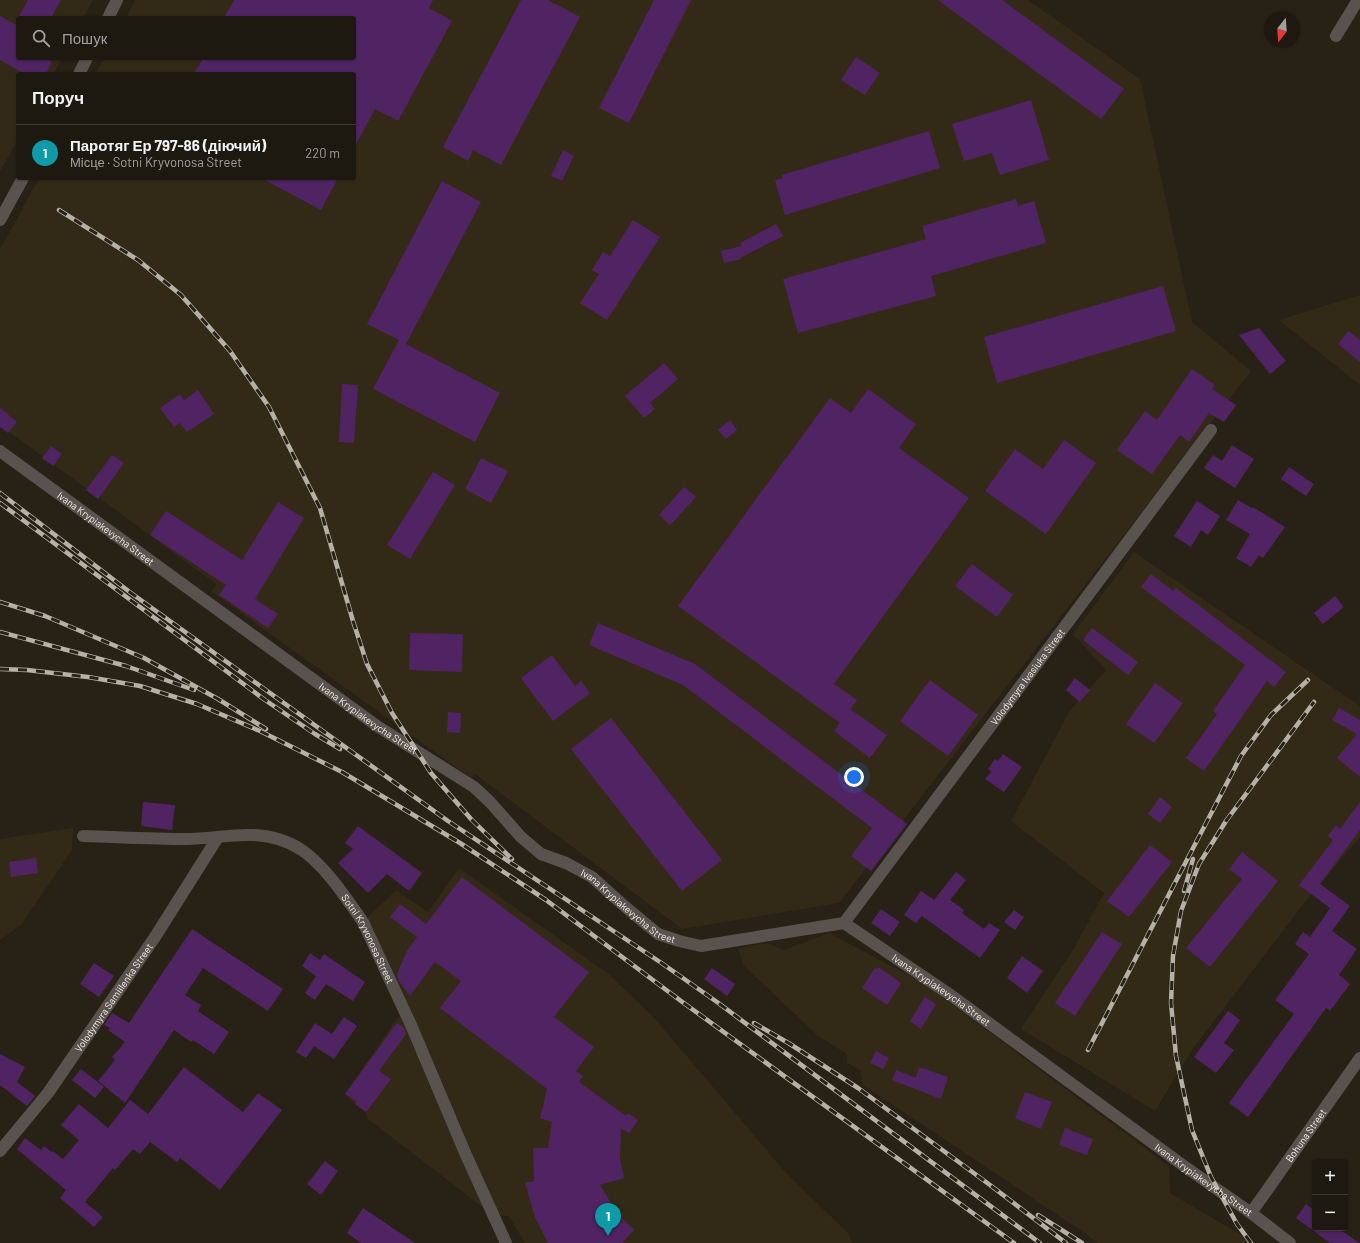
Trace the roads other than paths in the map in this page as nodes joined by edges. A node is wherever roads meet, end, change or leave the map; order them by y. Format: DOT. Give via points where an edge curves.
graph roads {
  1 [pos="117,0"];
  2 [pos="1358,0"];
  3 [pos="109,16"];
  4 [pos="1336,36"];
  5 [pos="86,60"];
  6 [pos="80,72"];
  7 [pos="22,180"];
  8 [pos="0,220"];
  9 [pos="1211,430"];
  10 [pos="0,451"];
  11 [pos="83,836"];
  12 [pos="218,837"];
  13 [pos="844,923"];
  14 [pos="1360,1058"];
  15 [pos="0,1151"];
  16 [pos="1251,1213"];
  17 [pos="506,1243"];
  18 [pos="1290,1243"];
  1 -- 3 [label="street"];
  2 -- 4 [label="street"];
  5 -- 6 [label="street"];
  7 -- 8 [label="street"];
  9 -- 13 [label="street, Volodymyra Ivasiuka Street"];
  10 -- 13 [label="street, Ivana Krypiakevycha Street" via="377,726 474,787 521,837 541,854 566,863 592,877 658,934 700,946"];
  11 -- 12 [label="street, Sotni Kryvonosa Street" via="187,839"];
  12 -- 15 [label="street, Volodymyra Samiilenka Street" via="155,937 48,1093"];
  12 -- 17 [label="street, Sotni Kryvonosa Street" via="267,836 294,845 317,861 355,910 411,1024"];
  13 -- 16 [label="street, Ivana Krypiakevycha Street" via="952,996"];
  14 -- 16 [label="street, Bohuna Street"];
  16 -- 18 [label="street, Ivana Krypiakevycha Street"];
}
